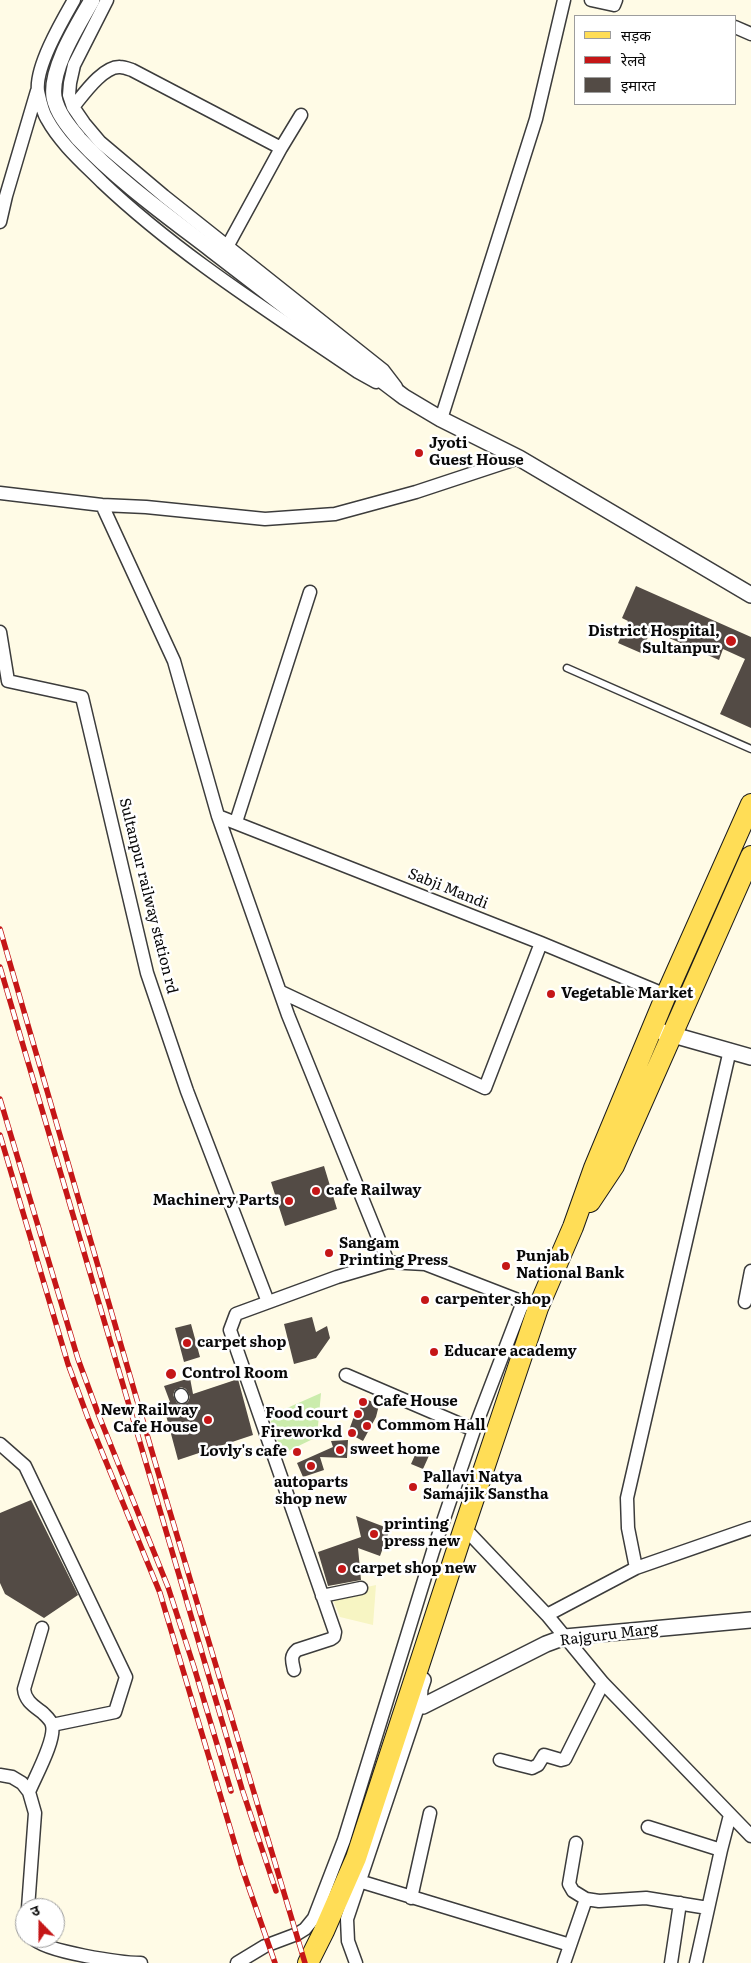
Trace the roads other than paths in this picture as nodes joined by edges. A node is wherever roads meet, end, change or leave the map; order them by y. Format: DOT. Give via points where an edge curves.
graph roads {
  1 [pos="74,0"];
  2 [pos="92,0"];
  3 [pos="107,0"];
  4 [pos="564,0"];
  5 [pos="591,0"];
  6 [pos="616,0"];
  7 [pos="736,27"];
  8 [pos="751,34"];
  9 [pos="38,88"];
  10 [pos="73,107"];
  11 [pos="301,115"];
  12 [pos="281,148"];
  13 [pos="0,222"];
  14 [pos="227,247"];
  15 [pos="404,396"];
  16 [pos="442,420"];
  17 [pos="519,458"];
  18 [pos="0,493"];
  19 [pos="102,505"];
  20 [pos="310,592"];
  21 [pos="751,595"];
  22 [pos="0,632"];
  23 [pos="566,668"];
  24 [pos="751,749"];
  25 [pos="751,804"];
  26 [pos="218,816"];
  27 [pos="236,822"];
  28 [pos="751,856"];
  29 [pos="541,943"];
  30 [pos="281,992"];
  31 [pos="666,995"];
  32 [pos="652,1029"];
  33 [pos="672,1034"];
  34 [pos="730,1050"];
  35 [pos="751,1057"];
  36 [pos="573,1227"];
  37 [pos="388,1262"];
  38 [pos="751,1271"];
  39 [pos="268,1302"];
  40 [pos="745,1302"];
  41 [pos="532,1309"];
  42 [pos="346,1375"];
  43 [pos="474,1430"];
  44 [pos="0,1444"];
  45 [pos="751,1528"];
  46 [pos="470,1534"];
  47 [pos="636,1568"];
  48 [pos="361,1588"];
  49 [pos="322,1596"];
  50 [pos="547,1615"];
  51 [pos="751,1620"];
  52 [pos="42,1628"];
  53 [pos="565,1637"];
  54 [pos="294,1670"];
  55 [pos="603,1683"];
  56 [pos="421,1705"];
  57 [pos="52,1725"];
  58 [pos="500,1760"];
  59 [pos="0,1775"];
  60 [pos="29,1792"];
  61 [pos="430,1813"];
  62 [pos="730,1815"];
  63 [pos="648,1827"];
  64 [pos="751,1836"];
  65 [pos="576,1844"];
  66 [pos="721,1850"];
  67 [pos="359,1881"];
  68 [pos="29,1898"];
  69 [pos="411,1898"];
  70 [pos="586,1899"];
  71 [pos="680,1903"];
  72 [pos="708,1908"];
  73 [pos="570,1945"];
  74 [pos="57,1948"];
  75 [pos="141,1963"];
  76 [pos="237,1963"];
  77 [pos="308,1963"];
  78 [pos="356,1963"];
  79 [pos="564,1963"];
  80 [pos="670,1963"];
  81 [pos="696,1963"];
  1 -- 9 [label="street" via="53,39 42,66"];
  2 -- 15 [label="street" via="61,59 55,85 54,97 68,126 97,158 164,213"];
  3 -- 10 [label="street" via="74,65 69,94"];
  4 -- 16 [label="street" via="536,119"];
  5 -- 6 [label="street" via="614,5"];
  7 -- 8 [label="street"];
  9 -- 13 [label="street"];
  9 -- 15 [label="street" via="42,108 59,137 154,228 358,372"];
  10 -- 12 [label="street" via="97,79 109,69 120,67 132,70"];
  10 -- 14 [label="street" via="100,142"];
  11 -- 12 [label="street"];
  12 -- 14 [label="street"];
  14 -- 15 [label="street" via="383,370"];
  15 -- 16 [label="street"];
  16 -- 17 [label="street"];
  17 -- 19 [label="street" via="416,492 335,514 265,519"];
  17 -- 21 [label="street"];
  18 -- 19 [label="street"];
  19 -- 26 [label="street" via="174,661"];
  20 -- 27 [label="street"];
  22 -- 39 [label="street, Sultanpur railway station rd" via="8,681 82,697 147,973 187,1091"];
  23 -- 24 [label="lane"];
  25 -- 31 [label="main road"];
  26 -- 27 [label="street, Sabji Mandi"];
  26 -- 30 [label="street"];
  27 -- 29 [label="street, Sabji Mandi"];
  28 -- 33 [label="main road"];
  29 -- 30 [label="street" via="485,1088"];
  29 -- 31 [label="street, Sabji Mandi"];
  30 -- 37 [label="street"];
  31 -- 32 [label="main road"];
  32 -- 33 [label="street"];
  32 -- 36 [label="main road"];
  33 -- 34 [label="street"];
  33 -- 36 [label="main road" via="614,1166"];
  34 -- 35 [label="street"];
  34 -- 47 [label="street" via="627,1498 628,1528"];
  36 -- 41 [label="main road"];
  37 -- 39 [label="street"];
  37 -- 41 [label="street" via="425,1264"];
  38 -- 40 [label="street"];
  39 -- 49 [label="street" via="236,1314 230,1330"];
  41 -- 43 [label="street"];
  41 -- 46 [label="street" via="544,1314 544,1320"];
  41 -- 77 [label="main road" via="356,1858"];
  42 -- 43 [label="street"];
  43 -- 76 [label="street" via="433,1551 344,1840 314,1918 305,1929 265,1946"];
  44 -- 57 [label="street" via="25,1466 126,1677 115,1712"];
  45 -- 47 [label="street"];
  46 -- 50 [label="street"];
  46 -- 56 [label="street" via="420,1689"];
  47 -- 50 [label="street"];
  48 -- 49 [label="street"];
  49 -- 54 [label="street" via="334,1637 293,1653"];
  50 -- 53 [label="street"];
  51 -- 53 [label="street, Rajguru Marg"];
  52 -- 57 [label="street" via="24,1689 26,1699 49,1718"];
  53 -- 55 [label="street"];
  53 -- 56 [label="street, Rajguru Marg"];
  55 -- 58 [label="street" via="564,1759 544,1755 532,1768"];
  55 -- 62 [label="street"];
  56 -- 67 [label="street"];
  57 -- 60 [label="street" via="50,1740"];
  59 -- 60 [label="street" via="12,1777"];
  60 -- 68 [label="street" via="35,1813"];
  61 -- 69 [label="street"];
  62 -- 64 [label="street"];
  62 -- 66 [label="street"];
  63 -- 66 [label="street"];
  65 -- 70 [label="street" via="570,1884 573,1891"];
  66 -- 72 [label="street"];
  67 -- 69 [label="street"];
  67 -- 78 [label="street" via="346,1928"];
  69 -- 73 [label="street"];
  70 -- 71 [label="street" via="636,1898"];
  70 -- 73 [label="street"];
  71 -- 72 [label="street"];
  71 -- 80 [label="street"];
  72 -- 81 [label="street"];
  73 -- 79 [label="street"];
  74 -- 75 [label="street" via="113,1961"];
}
